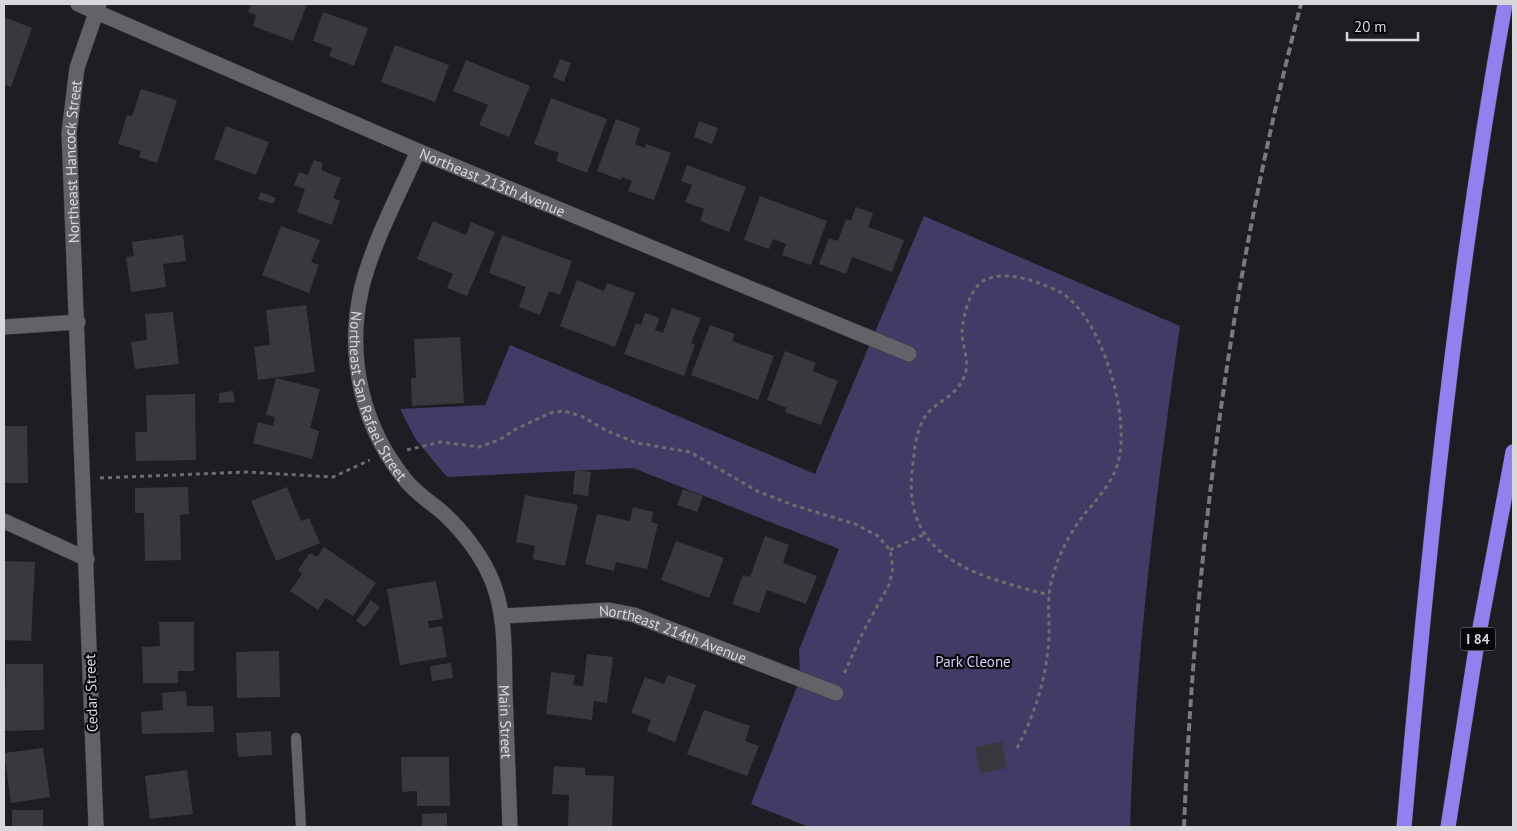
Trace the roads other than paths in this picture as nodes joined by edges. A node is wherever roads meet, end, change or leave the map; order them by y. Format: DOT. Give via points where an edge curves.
graph roads {
  1 [pos="78,4"];
  2 [pos="1505,4"];
  3 [pos="98,8"];
  4 [pos="418,152"];
  5 [pos="78,322"];
  6 [pos="4,327"];
  7 [pos="910,354"];
  8 [pos="1513,452"];
  9 [pos="4,521"];
  10 [pos="87,559"];
  11 [pos="503,616"];
  12 [pos="836,693"];
  13 [pos="296,738"];
  14 [pos="96,827"];
  15 [pos="301,827"];
  16 [pos="510,827"];
  17 [pos="1404,827"];
  18 [pos="1448,827"];
  1 -- 3 [label="street, Northeast 213th Avenue"];
  2 -- 17 [label="highway" via="1473,192 1449,372 1422,615"];
  3 -- 4 [label="street, Northeast 213th Avenue"];
  3 -- 5 [label="street, Northeast Hancock Street" via="77,68 70,124"];
  4 -- 7 [label="street, Northeast 213th Avenue"];
  4 -- 11 [label="street, Northeast San Rafael Street" via="369,264 361,290 356,318 356,355 364,401 387,453 420,497 442,512 474,549 492,582"];
  5 -- 6 [label="street"];
  5 -- 10 [label="street, Northeast Hancock Street"];
  8 -- 18 [label="highway, I 84"];
  9 -- 10 [label="street"];
  10 -- 14 [label="street, Cedar Street"];
  11 -- 12 [label="street, Northeast 214th Avenue" via="609,610 634,615"];
  11 -- 16 [label="street, Main Street"];
  13 -- 15 [label="lane"];
}
